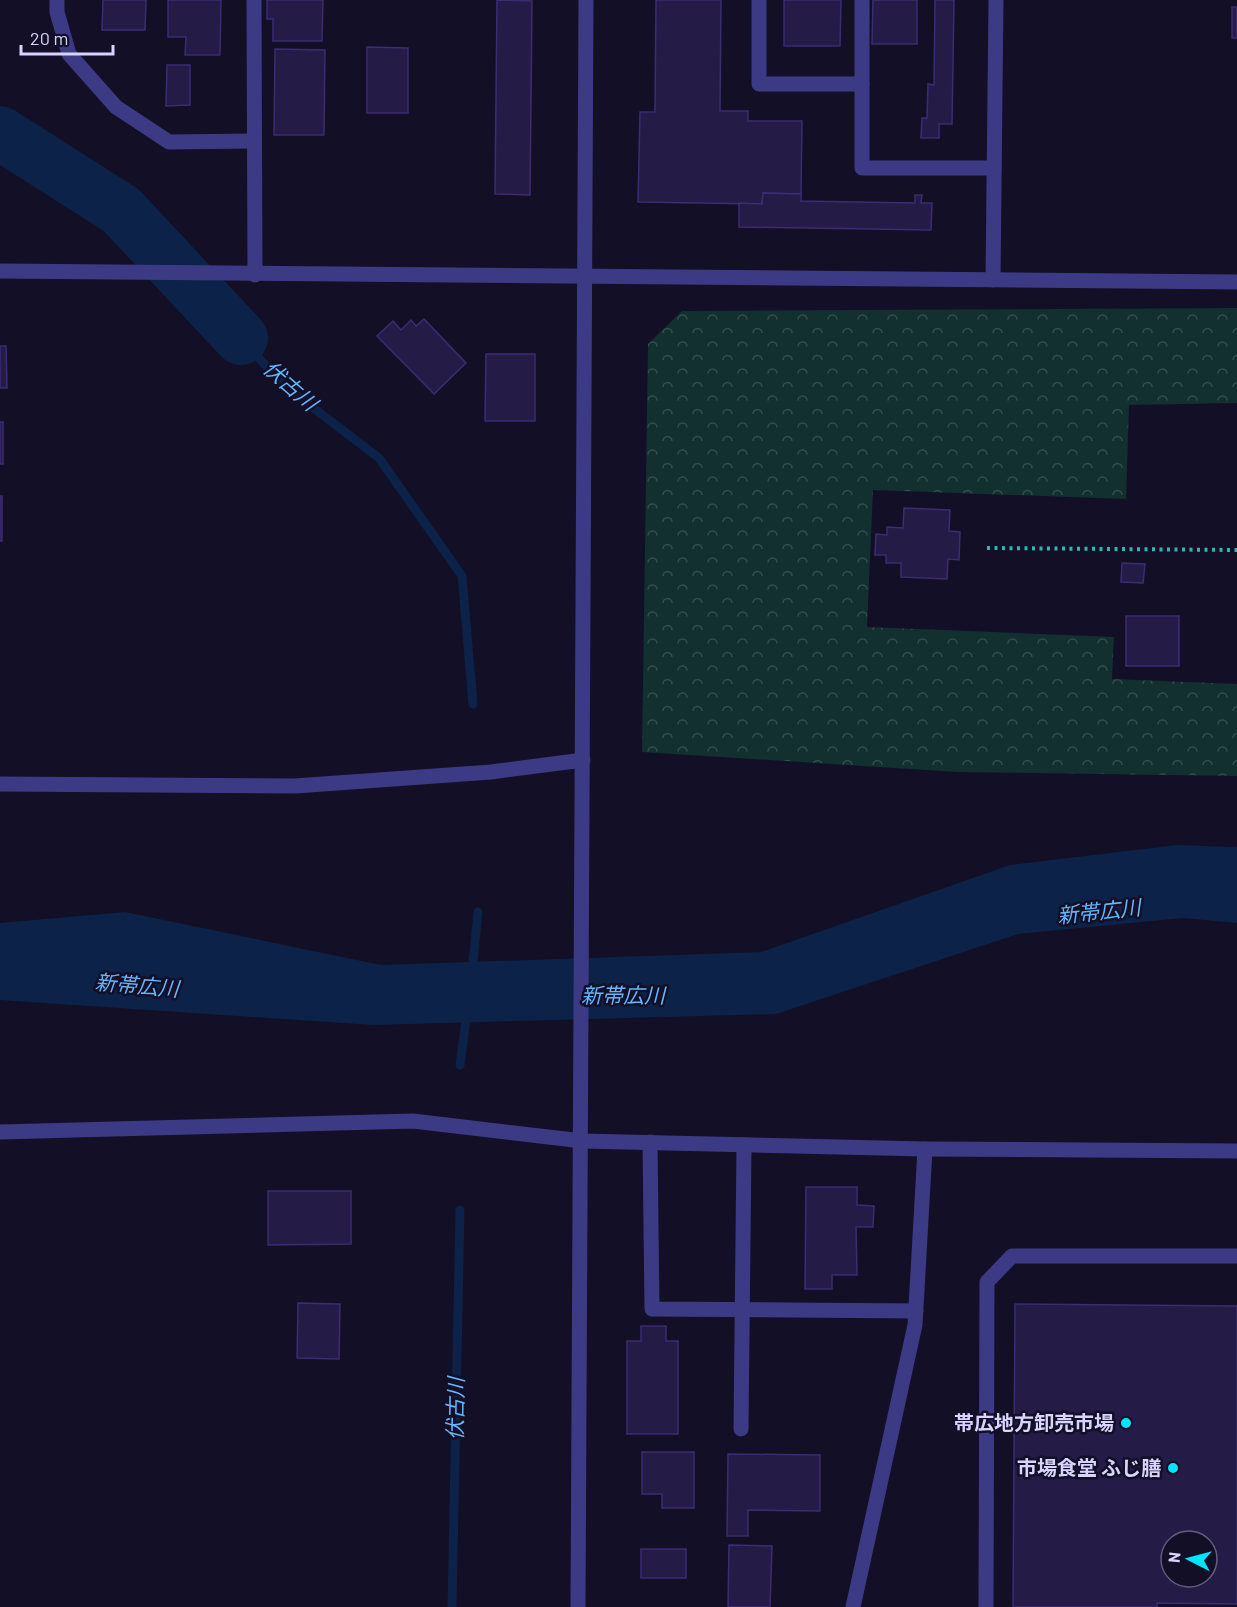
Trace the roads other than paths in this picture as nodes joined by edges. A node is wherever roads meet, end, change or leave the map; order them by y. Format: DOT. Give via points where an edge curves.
graph roads {
  1 [pos="57,0"];
  2 [pos="254,0"];
  3 [pos="586,0"];
  4 [pos="759,0"];
  5 [pos="862,0"];
  6 [pos="996,0"];
  7 [pos="862,84"];
  8 [pos="255,141"];
  9 [pos="994,168"];
  10 [pos="0,271"];
  11 [pos="249,275"];
  12 [pos="585,277"];
  13 [pos="993,280"];
  14 [pos="1237,282"];
  15 [pos="583,760"];
  16 [pos="0,784"];
  17 [pos="0,1132"];
  18 [pos="582,1141"];
  19 [pos="650,1142"];
  20 [pos="744,1145"];
  21 [pos="925,1149"];
  22 [pos="1237,1151"];
  23 [pos="1237,1256"];
  24 [pos="742,1309"];
  25 [pos="916,1311"];
  26 [pos="741,1429"];
  27 [pos="578,1607"];
  28 [pos="853,1607"];
  29 [pos="986,1607"];
  1 -- 8 [label="street" via="69,54 116,107 169,142"];
  2 -- 8 [label="street"];
  3 -- 12 [label="street"];
  4 -- 7 [label="street" via="759,84"];
  5 -- 7 [label="street"];
  6 -- 9 [label="street"];
  7 -- 9 [label="street" via="862,168"];
  8 -- 11 [label="street"];
  9 -- 13 [label="street"];
  10 -- 11 [label="street"];
  11 -- 12 [label="street"];
  12 -- 13 [label="street"];
  12 -- 15 [label="street"];
  13 -- 14 [label="street"];
  15 -- 16 [label="street" via="491,772 295,786"];
  15 -- 18 [label="street"];
  17 -- 18 [label="street" via="413,1120"];
  18 -- 19 [label="street"];
  18 -- 27 [label="street"];
  19 -- 20 [label="street"];
  19 -- 24 [label="street" via="652,1309"];
  20 -- 21 [label="street"];
  20 -- 24 [label="street"];
  21 -- 22 [label="street"];
  21 -- 25 [label="street"];
  23 -- 29 [label="street" via="1012,1256 987,1282"];
  24 -- 25 [label="street"];
  24 -- 26 [label="street"];
  25 -- 28 [label="street"];
}
